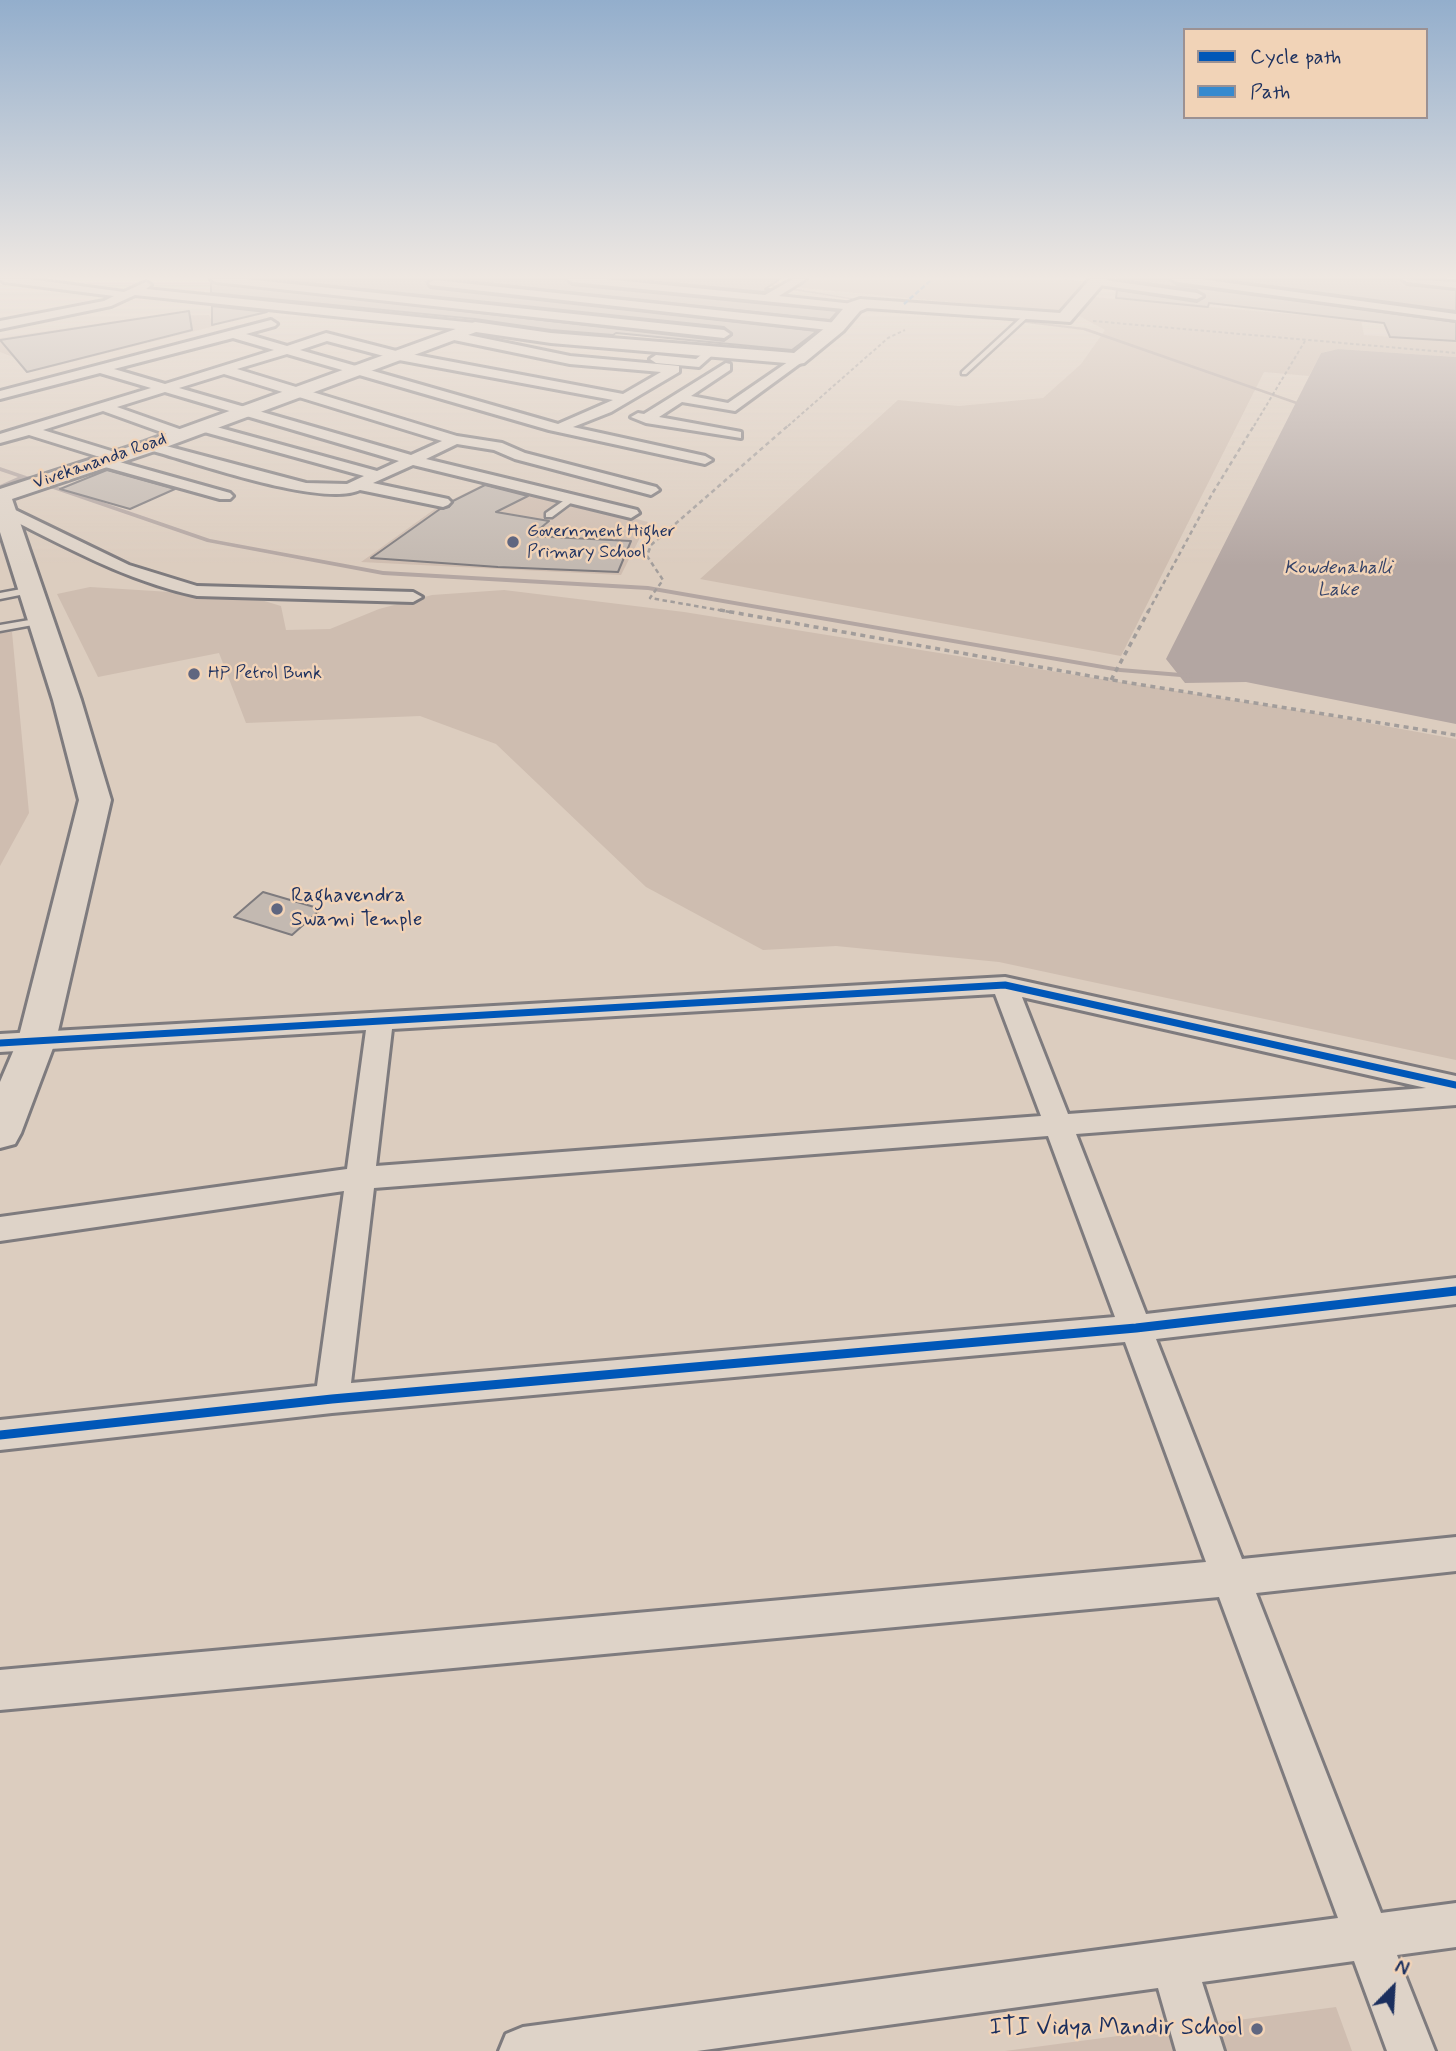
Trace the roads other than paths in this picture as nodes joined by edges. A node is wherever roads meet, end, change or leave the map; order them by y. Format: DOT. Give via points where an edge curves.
graph roads {
  1 [pos="79,375"];
  2 [pos="123,375"];
  3 [pos="210,375"];
  4 [pos="243,375"];
  5 [pos="349,375"];
  6 [pos="367,375"];
  7 [pos="522,375"];
  8 [pos="633,375"];
  9 [pos="665,375"];
  10 [pos="716,375"];
  11 [pos="776,375"];
  12 [pos="48,383"];
  13 [pos="169,387"];
  14 [pos="68,391"];
  15 [pos="300,391"];
  16 [pos="600,392"];
  17 [pos="0,395"];
  18 [pos="625,398"];
  19 [pos="680,398"];
  20 [pos="104,407"];
  21 [pos="606,409"];
  22 [pos="244,411"];
  23 [pos="646,419"];
  24 [pos="202,427"];
  25 [pos="556,428"];
  26 [pos="28,430"];
  27 [pos="180,434"];
  28 [pos="736,435"];
  29 [pos="0,439"];
  30 [pos="455,440"];
  31 [pos="151,446"];
  32 [pos="499,447"];
  33 [pos="110,460"];
  34 [pos="412,460"];
  35 [pos="705,460"];
  36 [pos="379,476"];
  37 [pos="359,485"];
  38 [pos="651,490"];
  39 [pos="225,496"];
  40 [pos="572,499"];
  41 [pos="2,501"];
  42 [pos="443,502"];
  43 [pos="631,513"];
  44 [pos="549,515"];
  45 [pos="32,590"];
  46 [pos="0,596"];
  47 [pos="413,597"];
  48 [pos="41,621"];
  49 [pos="0,628"];
  50 [pos="1005,985"];
  51 [pos="380,1022"];
  52 [pos="37,1040"];
  53 [pos="0,1043"];
  54 [pos="1456,1085"];
  55 [pos="1456,1095"];
  56 [pos="1059,1126"];
  57 [pos="0,1133"];
  58 [pos="360,1178"];
  59 [pos="0,1229"];
  60 [pos="1456,1291"];
  61 [pos="1136,1328"];
  62 [pos="332,1399"];
  63 [pos="0,1435"];
  64 [pos="1456,1555"];
  65 [pos="1231,1578"];
  66 [pos="0,1690"];
  67 [pos="1456,1925"];
  68 [pos="1367,1937"];
  69 [pos="1173,1962"];
  70 [pos="523,2051"];
  71 [pos="1200,2051"];
  72 [pos="1411,2051"];
  1 -- 12 [label="street"];
  2 -- 13 [label="street"];
  3 -- 13 [label="street"];
  4 -- 15 [label="street"];
  5 -- 15 [label="street, Vivekananda Road"];
  6 -- 25 [label="street"];
  7 -- 16 [label="street"];
  8 -- 16 [label="street"];
  9 -- 18 [label="street"];
  10 -- 19 [label="street"];
  11 -- 19 [label="street" via="730,408"];
  12 -- 14 [label="street"];
  12 -- 17 [label="street"];
  13 -- 20 [label="street"];
  13 -- 22 [label="street"];
  15 -- 22 [label="street, Vivekananda Road"];
  15 -- 30 [label="street"];
  16 -- 18 [label="street"];
  18 -- 21 [label="street"];
  19 -- 23 [label="street"];
  20 -- 26 [label="street"];
  20 -- 27 [label="street"];
  21 -- 23 [label="street"];
  21 -- 25 [label="street"];
  22 -- 24 [label="street, Vivekananda Road"];
  22 -- 34 [label="street"];
  23 -- 28 [label="street"];
  24 -- 27 [label="street, Vivekananda Road"];
  24 -- 36 [label="street"];
  25 -- 32 [label="street"];
  25 -- 35 [label="street"];
  26 -- 29 [label="street"];
  26 -- 33 [label="street"];
  27 -- 31 [label="street, Vivekananda Road"];
  30 -- 32 [label="street"];
  30 -- 34 [label="street"];
  31 -- 33 [label="street, Vivekananda Road"];
  31 -- 37 [label="street" via="306,488 338,491"];
  32 -- 38 [label="street"];
  33 -- 39 [label="street"];
  33 -- 41 [label="street, Vivekananda Road"];
  34 -- 36 [label="street"];
  34 -- 40 [label="street"];
  36 -- 37 [label="street"];
  37 -- 42 [label="street"];
  40 -- 43 [label="street"];
  40 -- 44 [label="lane"];
  41 -- 45 [label="street"];
  41 -- 47 [label="street" via="145,578 174,587"];
  45 -- 46 [label="lane"];
  45 -- 48 [label="street"];
  48 -- 49 [label="lane"];
  48 -- 52 [label="street" via="95,800"];
  50 -- 51 [label="street"];
  50 -- 54 [label="street"];
  50 -- 56 [label="street"];
  51 -- 52 [label="street"];
  51 -- 58 [label="street"];
  52 -- 53 [label="street"];
  52 -- 57 [label="street"];
  55 -- 56 [label="street"];
  56 -- 58 [label="street"];
  56 -- 61 [label="street"];
  58 -- 59 [label="street"];
  58 -- 62 [label="street"];
  60 -- 61 [label="street"];
  61 -- 62 [label="street"];
  61 -- 65 [label="street"];
  62 -- 63 [label="street"];
  64 -- 65 [label="street"];
  65 -- 66 [label="street"];
  65 -- 68 [label="street"];
  67 -- 68 [label="street"];
  68 -- 69 [label="street"];
  68 -- 72 [label="street"];
  69 -- 70 [label="street"];
  69 -- 71 [label="street"];
}
